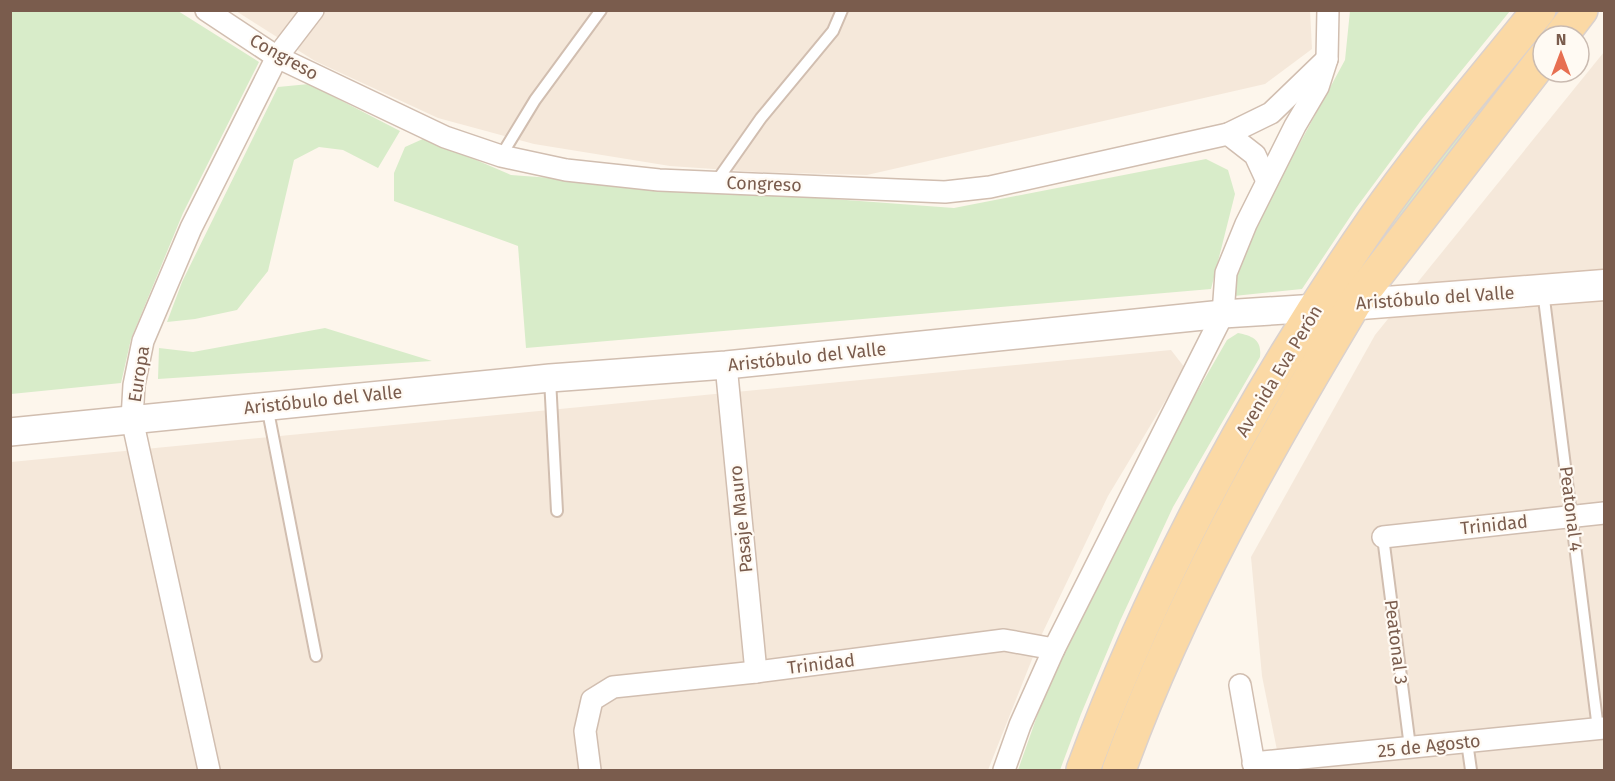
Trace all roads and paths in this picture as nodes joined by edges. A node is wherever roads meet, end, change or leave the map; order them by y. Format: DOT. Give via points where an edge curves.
graph roads {
  1 [pos="206,10"];
  2 [pos="313,10"];
  3 [pos="601,10"];
  4 [pos="842,10"];
  5 [pos="1328,10"];
  6 [pos="1539,10"];
  7 [pos="1581,10"];
  8 [pos="1570,24"];
  9 [pos="278,57"];
  10 [pos="1327,59"];
  11 [pos="1531,75"];
  12 [pos="1228,134"];
  13 [pos="501,156"];
  14 [pos="1267,181"];
  15 [pos="716,183"];
  16 [pos="1605,285"];
  17 [pos="1543,290"];
  18 [pos="1354,304"];
  19 [pos="1317,308"];
  20 [pos="1223,314"];
  21 [pos="726,365"];
  22 [pos="550,378"];
  23 [pos="267,406"];
  24 [pos="132,419"];
  25 [pos="10,432"];
  26 [pos="557,512"];
  27 [pos="1605,513"];
  28 [pos="1572,517"];
  29 [pos="1383,537"];
  30 [pos="1054,649"];
  31 [pos="316,656"];
  32 [pos="756,672"];
  33 [pos="1240,685"];
  34 [pos="1601,728"];
  35 [pos="1467,742"];
  36 [pos="1410,747"];
  37 [pos="1254,767"];
  38 [pos="209,771"];
  39 [pos="590,771"];
  40 [pos="1004,771"];
  41 [pos="1083,771"];
  42 [pos="1119,771"];
  43 [pos="1471,771"];
  1 -- 9 [label="street, Congreso"];
  2 -- 9 [label="street, Europa"];
  3 -- 13 [label="lane" via="535,100"];
  4 -- 15 [label="lane" via="833,31 761,118"];
  5 -- 10 [label="street"];
  6 -- 19 [label="main road, Avenida Eva Perón" via="1374,220"];
  7 -- 8 [label="main road"];
  9 -- 13 [label="street, Congreso" via="445,138"];
  9 -- 24 [label="street, Europa" via="191,228 143,341"];
  10 -- 12 [label="street, Congreso" via="1270,113"];
  10 -- 14 [label="street" via="1317,87"];
  11 -- 18 [label="main road, Avenida Eva Perón"];
  12 -- 14 [label="street" via="1255,155"];
  12 -- 15 [label="street, Congreso" via="990,187 956,191"];
  13 -- 15 [label="street, Congreso" via="566,170"];
  14 -- 20 [label="street" via="1226,273"];
  16 -- 17 [label="main road, Aristóbulo del Valle"];
  17 -- 18 [label="main road, Aristóbulo del Valle"];
  17 -- 28 [label="lane, Peatonal 4"];
  18 -- 19 [label="main road, Aristóbulo del Valle"];
  18 -- 42 [label="main road, Avenida Eva Perón" via="1229,521 1170,646"];
  19 -- 20 [label="street, Aristóbulo del Valle"];
  19 -- 41 [label="main road, Avenida Eva Perón" via="1248,418 1195,516 1142,624"];
  20 -- 21 [label="street, Aristóbulo del Valle"];
  20 -- 30 [label="street"];
  21 -- 22 [label="street, Aristóbulo del Valle"];
  21 -- 32 [label="street, Pasaje Mauro"];
  22 -- 23 [label="street, Aristóbulo del Valle"];
  22 -- 26 [label="lane"];
  23 -- 24 [label="street, Aristóbulo del Valle"];
  23 -- 31 [label="lane"];
  24 -- 25 [label="street, Aristóbulo del Valle"];
  24 -- 38 [label="street, Europa"];
  27 -- 28 [label="street, Trinidad"];
  28 -- 29 [label="street, Trinidad"];
  28 -- 34 [label="lane, Peatonal 4"];
  29 -- 36 [label="lane, Peatonal 3"];
  30 -- 32 [label="street, Trinidad" via="1004,640"];
  30 -- 40 [label="street"];
  32 -- 39 [label="street, Trinidad" via="613,687 592,700 585,731"];
  33 -- 37 [label="street"];
  34 -- 35 [label="street, 25 de Agosto"];
  35 -- 36 [label="street, 25 de Agosto"];
  35 -- 43 [label="lane"];
  36 -- 37 [label="street, 25 de Agosto"];
}
